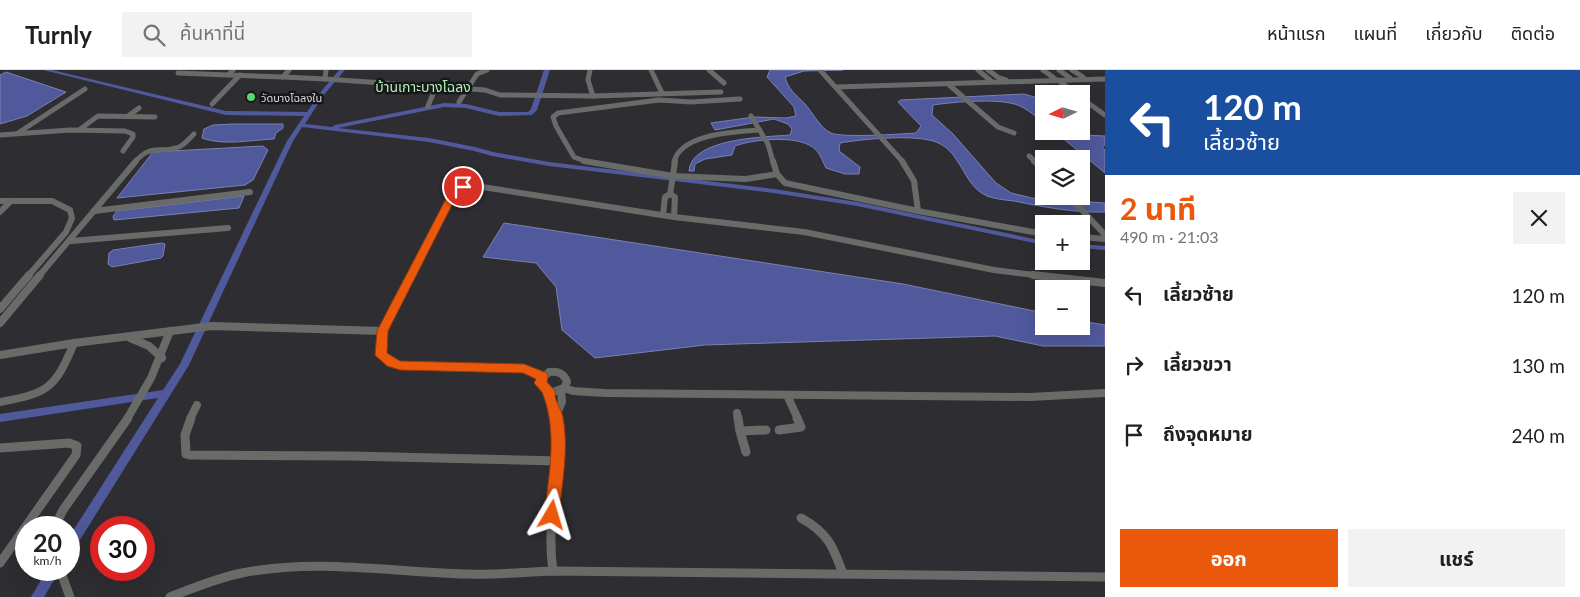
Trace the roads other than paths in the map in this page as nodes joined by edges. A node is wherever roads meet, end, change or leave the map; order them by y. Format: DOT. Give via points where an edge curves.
graph roads {
  1 [pos="233,70"];
  2 [pos="288,70"];
  3 [pos="326,70"];
  4 [pos="487,70"];
  5 [pos="590,70"];
  6 [pos="651,70"];
  7 [pos="709,70"];
  8 [pos="821,70"];
  9 [pos="978,70"];
  10 [pos="988,70"];
  11 [pos="1043,70"];
  12 [pos="1059,70"];
  13 [pos="1072,70"];
  14 [pos="178,73"];
  15 [pos="228,75"];
  16 [pos="240,75"];
  17 [pos="283,77"];
  18 [pos="1083,77"];
  19 [pos="1070,78"];
  20 [pos="1105,78"];
  21 [pos="326,79"];
  22 [pos="1056,79"];
  23 [pos="991,82"];
  24 [pos="724,83"];
  25 [pos="948,84"];
  26 [pos="406,85"];
  27 [pos="1064,85"];
  28 [pos="436,87"];
  29 [pos="86,88"];
  30 [pos="836,88"];
  31 [pos="468,89"];
  32 [pos="721,92"];
  33 [pos="401,93"];
  34 [pos="662,93"];
  35 [pos="594,96"];
  36 [pos="740,98"];
  37 [pos="459,102"];
  38 [pos="212,104"];
  39 [pos="1090,104"];
  40 [pos="428,106"];
  41 [pos="139,108"];
  42 [pos="1105,115"];
  43 [pos="128,116"];
  44 [pos="751,116"];
  45 [pos="156,117"];
  46 [pos="79,130"];
  47 [pos="18,133"];
  48 [pos="761,133"];
  49 [pos="1014,133"];
  50 [pos="9,134"];
  51 [pos="194,134"];
  52 [pos="0,135"];
  53 [pos="0,141"];
  54 [pos="123,151"];
  55 [pos="1029,156"];
  56 [pos="1035,162"];
  57 [pos="777,174"];
  58 [pos="673,177"];
  59 [pos="671,190"];
  60 [pos="250,192"];
  61 [pos="0,201"];
  62 [pos="12,201"];
  63 [pos="1078,205"];
  64 [pos="94,211"];
  65 [pos="918,211"];
  66 [pos="0,212"];
  67 [pos="663,215"];
  68 [pos="674,217"];
  69 [pos="228,228"];
  70 [pos="1035,232"];
  71 [pos="1105,237"];
  72 [pos="1090,238"];
  73 [pos="71,241"];
  74 [pos="1105,283"];
  75 [pos="0,309"];
  76 [pos="0,323"];
  77 [pos="170,331"];
  78 [pos="383,331"];
  79 [pos="128,337"];
  80 [pos="74,343"];
  81 [pos="0,355"];
  82 [pos="162,358"];
  83 [pos="542,376"];
  84 [pos="563,389"];
  85 [pos="548,391"];
  86 [pos="1105,393"];
  87 [pos="787,394"];
  88 [pos="0,402"];
  89 [pos="197,404"];
  90 [pos="737,414"];
  91 [pos="556,416"];
  92 [pos="766,430"];
  93 [pos="779,430"];
  94 [pos="740,431"];
  95 [pos="0,448"];
  96 [pos="746,452"];
  97 [pos="558,461"];
  98 [pos="60,516"];
  99 [pos="801,518"];
  100 [pos="0,563"];
  101 [pos="552,571"];
  102 [pos="843,574"];
  103 [pos="1105,577"];
  104 [pos="63,581"];
  105 [pos="70,597"];
  106 [pos="170,597"];
  1 -- 15 [label="street"];
  2 -- 17 [label="street"];
  3 -- 21 [label="street"];
  4 -- 31 [label="street" via="476,74"];
  5 -- 35 [label="street" via="588,80"];
  6 -- 34 [label="street"];
  7 -- 24 [label="street"];
  8 -- 30 [label="street"];
  9 -- 23 [label="street"];
  10 -- 22 [label="street" via="1002,80"];
  11 -- 22 [label="street"];
  12 -- 19 [label="street"];
  13 -- 18 [label="street"];
  14 -- 15 [label="street"];
  15 -- 16 [label="street"];
  16 -- 17 [label="street"];
  16 -- 38 [label="street"];
  17 -- 21 [label="street"];
  18 -- 19 [label="street"];
  18 -- 20 [label="street"];
  19 -- 22 [label="street"];
  20 -- 22 [label="street"];
  21 -- 26 [label="street"];
  22 -- 23 [label="street"];
  22 -- 27 [label="street"];
  23 -- 25 [label="street"];
  25 -- 30 [label="street"];
  25 -- 49 [label="street" via="998,127"];
  26 -- 28 [label="street"];
  26 -- 33 [label="street"];
  28 -- 31 [label="street"];
  28 -- 40 [label="street"];
  29 -- 47 [label="street"];
  30 -- 65 [label="street" via="906,165 915,180"];
  31 -- 35 [label="street" via="500,95"];
  31 -- 37 [label="street"];
  32 -- 34 [label="street"];
  34 -- 35 [label="street"];
  36 -- 58 [label="street" via="655,101 553,117 576,159"];
  39 -- 42 [label="street"];
  41 -- 43 [label="street"];
  43 -- 45 [label="street"];
  43 -- 46 [label="street" via="98,116"];
  44 -- 48 [label="street"];
  46 -- 47 [label="street"];
  46 -- 54 [label="street" via="129,130 133,137"];
  47 -- 50 [label="street"];
  48 -- 57 [label="street" via="768,144"];
  48 -- 58 [label="street" via="725,133 705,138 678,154"];
  50 -- 52 [label="street"];
  50 -- 53 [label="street"];
  51 -- 64 [label="street" via="180,147 145,152"];
  55 -- 56 [label="street"];
  57 -- 58 [label="street" via="746,180"];
  57 -- 65 [label="street" via="788,185"];
  58 -- 59 [label="street"];
  59 -- 67 [label="street" via="665,198"];
  59 -- 68 [label="street" via="675,197"];
  60 -- 64 [label="street"];
  61 -- 62 [label="street"];
  62 -- 66 [label="street"];
  62 -- 75 [label="street" via="52,201 70,210 72,218 66,232"];
  63 -- 71 [label="street"];
  64 -- 73 [label="street"];
  65 -- 70 [label="street"];
  67 -- 68 [label="street"];
  67 -- 78 [label="street" via="476,186 463,187 452,195"];
  68 -- 74 [label="street" via="804,232 994,270"];
  69 -- 73 [label="street"];
  71 -- 72 [label="street"];
  73 -- 76 [label="street"];
  77 -- 78 [label="street" via="212,326"];
  77 -- 79 [label="street"];
  77 -- 82 [label="street"];
  78 -- 83 [label="street" via="381,355 400,366 524,369"];
  79 -- 80 [label="street"];
  79 -- 82 [label="street" via="148,346"];
  80 -- 81 [label="street"];
  80 -- 88 [label="street" via="64,369 49,389 34,396"];
  82 -- 98 [label="street" via="147,389"];
  83 -- 84 [label="street" via="549,372 561,373 567,382"];
  83 -- 85 [label="street" via="540,383"];
  84 -- 85 [label="street"];
  84 -- 87 [label="street" via="605,393"];
  84 -- 91 [label="street"];
  85 -- 91 [label="street"];
  86 -- 87 [label="street" via="1030,397"];
  87 -- 93 [label="street" via="801,427"];
  89 -- 97 [label="street" via="182,443 186,454 190,455"];
  90 -- 94 [label="street"];
  91 -- 97 [label="street"];
  92 -- 94 [label="street"];
  94 -- 96 [label="street"];
  95 -- 100 [label="street" via="69,443 77,446 76,455"];
  97 -- 101 [label="street" via="549,534"];
  99 -- 102 [label="street" via="820,528 829,538"];
  101 -- 102 [label="street"];
  101 -- 106 [label="street" via="468,574 338,567 255,570"];
  102 -- 103 [label="street"];
  104 -- 105 [label="street"];
}
